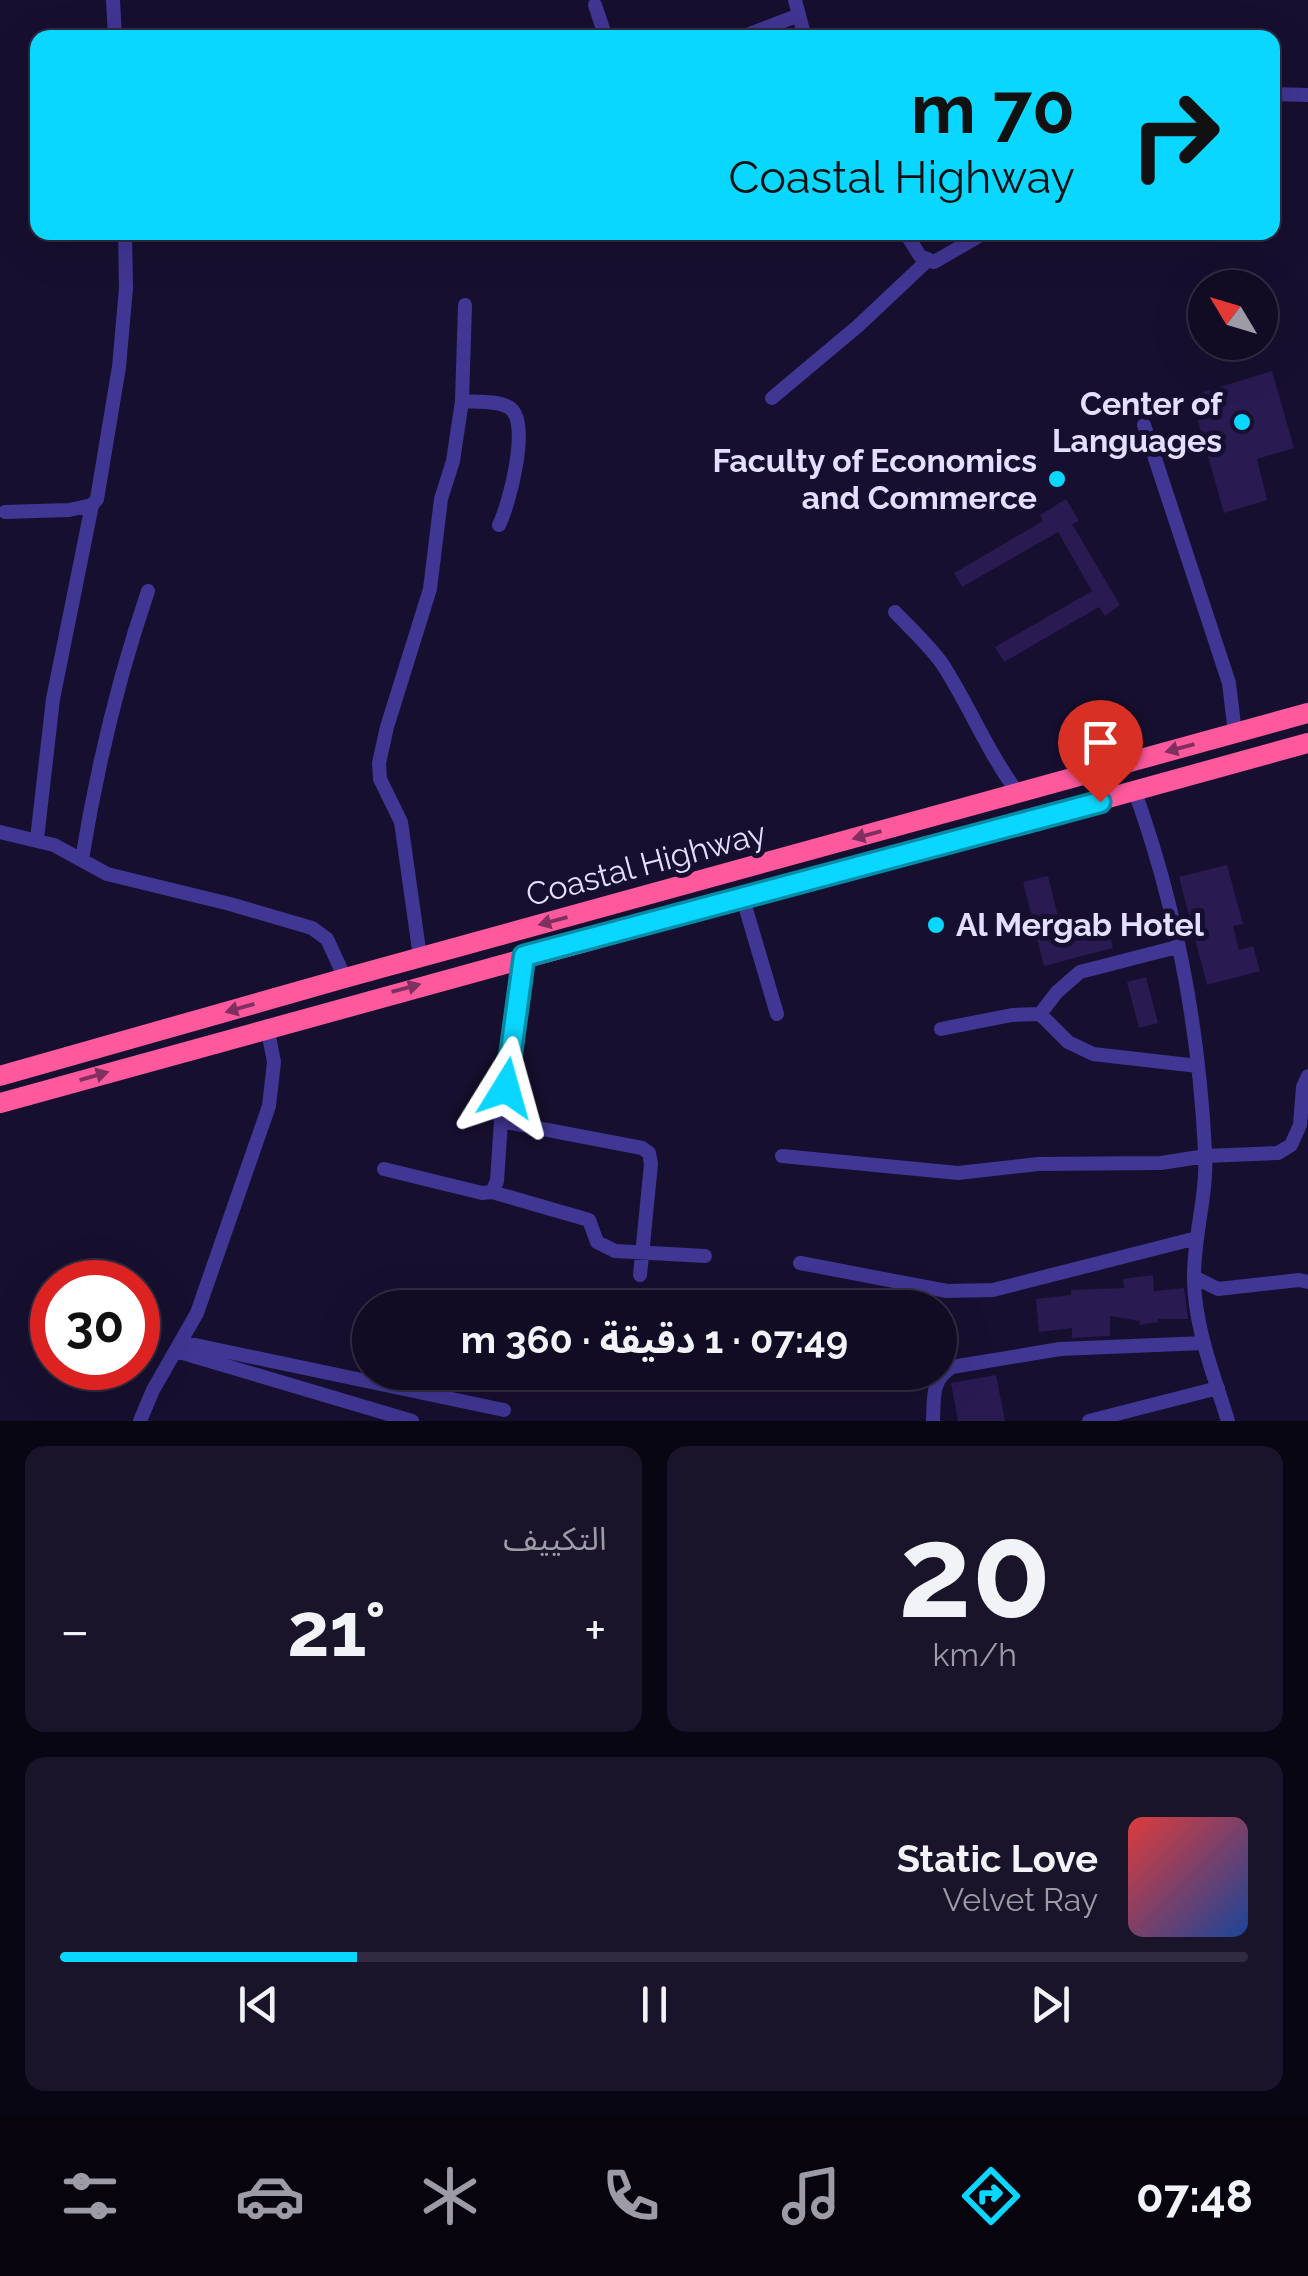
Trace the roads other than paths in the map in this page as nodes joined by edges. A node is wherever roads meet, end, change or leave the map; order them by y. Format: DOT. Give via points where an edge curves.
graph roads {
  1 [pos="112,0"];
  2 [pos="595,5"];
  3 [pos="797,8"];
  4 [pos="114,30"];
  5 [pos="603,30"];
  6 [pos="754,30"];
  7 [pos="1280,94"];
  8 [pos="1308,95"];
  9 [pos="126,240"];
  10 [pos="911,240"];
  11 [pos="974,240"];
  12 [pos="927,261"];
  13 [pos="465,305"];
  14 [pos="772,398"];
  15 [pos="462,402"];
  16 [pos="1144,425"];
  17 [pos="92,505"];
  18 [pos="5,512"];
  19 [pos="499,525"];
  20 [pos="148,590"];
  21 [pos="895,612"];
  22 [pos="1308,713"];
  23 [pos="1235,733"];
  24 [pos="1308,742"];
  25 [pos="1135,792"];
  26 [pos="1018,793"];
  27 [pos="0,832"];
  28 [pos="37,838"];
  29 [pos="82,859"];
  30 [pos="743,899"];
  31 [pos="1177,947"];
  32 [pos="524,956"];
  33 [pos="420,958"];
  34 [pos="345,978"];
  35 [pos="777,1014"];
  36 [pos="1040,1014"];
  37 [pos="267,1026"];
  38 [pos="941,1028"];
  39 [pos="1198,1066"];
  40 [pos="0,1076"];
  41 [pos="1308,1076"];
  42 [pos="0,1103"];
  43 [pos="501,1121"];
  44 [pos="782,1156"];
  45 [pos="1206,1156"];
  46 [pos="384,1169"];
  47 [pos="492,1192"];
  48 [pos="1197,1238"];
  49 [pos="642,1250"];
  50 [pos="706,1256"];
  51 [pos="800,1263"];
  52 [pos="640,1274"];
  53 [pos="1194,1277"];
  54 [pos="1308,1282"];
  55 [pos="1204,1343"];
  56 [pos="179,1347"];
  57 [pos="1218,1388"];
  58 [pos="504,1410"];
  59 [pos="140,1421"];
  60 [pos="412,1421"];
  61 [pos="933,1421"];
  62 [pos="1089,1421"];
  63 [pos="1228,1421"];
  1 -- 4 [label="street"];
  2 -- 5 [label="street"];
  3 -- 6 [label="street"];
  7 -- 8 [label="street"];
  9 -- 17 [label="street" via="119,367"];
  10 -- 12 [label="street"];
  11 -- 12 [label="street" via="940,262"];
  12 -- 14 [label="street"];
  13 -- 15 [label="street"];
  15 -- 19 [label="street" via="504,405 516,415 509,505"];
  15 -- 33 [label="street" via="430,589 379,763 401,822"];
  16 -- 23 [label="street" via="1229,683"];
  17 -- 18 [label="street"];
  17 -- 28 [label="street" via="53,699"];
  20 -- 29 [label="street" via="113,703"];
  21 -- 26 [label="street" via="940,660"];
  22 -- 23 [label="highway, Coastal Highway"];
  23 -- 26 [label="highway, Coastal Highway, one-way"];
  24 -- 25 [label="highway, Coastal Highway"];
  25 -- 30 [label="highway, Coastal Highway"];
  25 -- 31 [label="street" via="1156,849"];
  26 -- 33 [label="highway, Coastal Highway, one-way"];
  27 -- 28 [label="street"];
  28 -- 29 [label="street"];
  29 -- 34 [label="street" via="107,874 312,928 327,939"];
  30 -- 32 [label="highway, Coastal Highway"];
  30 -- 35 [label="street"];
  31 -- 36 [label="street" via="1080,972"];
  31 -- 39 [label="street"];
  37 -- 32 [label="highway, Coastal Highway, one-way"];
  32 -- 43 [label="street"];
  33 -- 34 [label="highway, Coastal Highway"];
  34 -- 40 [label="highway, Coastal Highway, one-way"];
  36 -- 38 [label="street"];
  36 -- 39 [label="street" via="1068,1042 1093,1054"];
  42 -- 37 [label="highway, Coastal Highway, one-way"];
  37 -- 56 [label="street" via="274,1062 269,1106 212,1273"];
  39 -- 45 [label="street"];
  41 -- 45 [label="street" via="1292,1145 1278,1153"];
  43 -- 47 [label="street"];
  43 -- 49 [label="street" via="649,1154"];
  44 -- 45 [label="street" via="958,1173"];
  45 -- 48 [label="street"];
  46 -- 47 [label="street"];
  47 -- 49 [label="street" via="590,1220 597,1242 615,1252"];
  48 -- 51 [label="street" via="993,1290 947,1291"];
  48 -- 53 [label="street"];
  49 -- 50 [label="street"];
  49 -- 52 [label="street"];
  53 -- 54 [label="street" via="1218,1289"];
  53 -- 55 [label="street"];
  55 -- 57 [label="street"];
  55 -- 61 [label="street" via="1060,1349 952,1367 934,1386"];
  56 -- 58 [label="street"];
  56 -- 59 [label="street"];
  56 -- 60 [label="street"];
  57 -- 62 [label="street"];
  57 -- 63 [label="street"];
}
